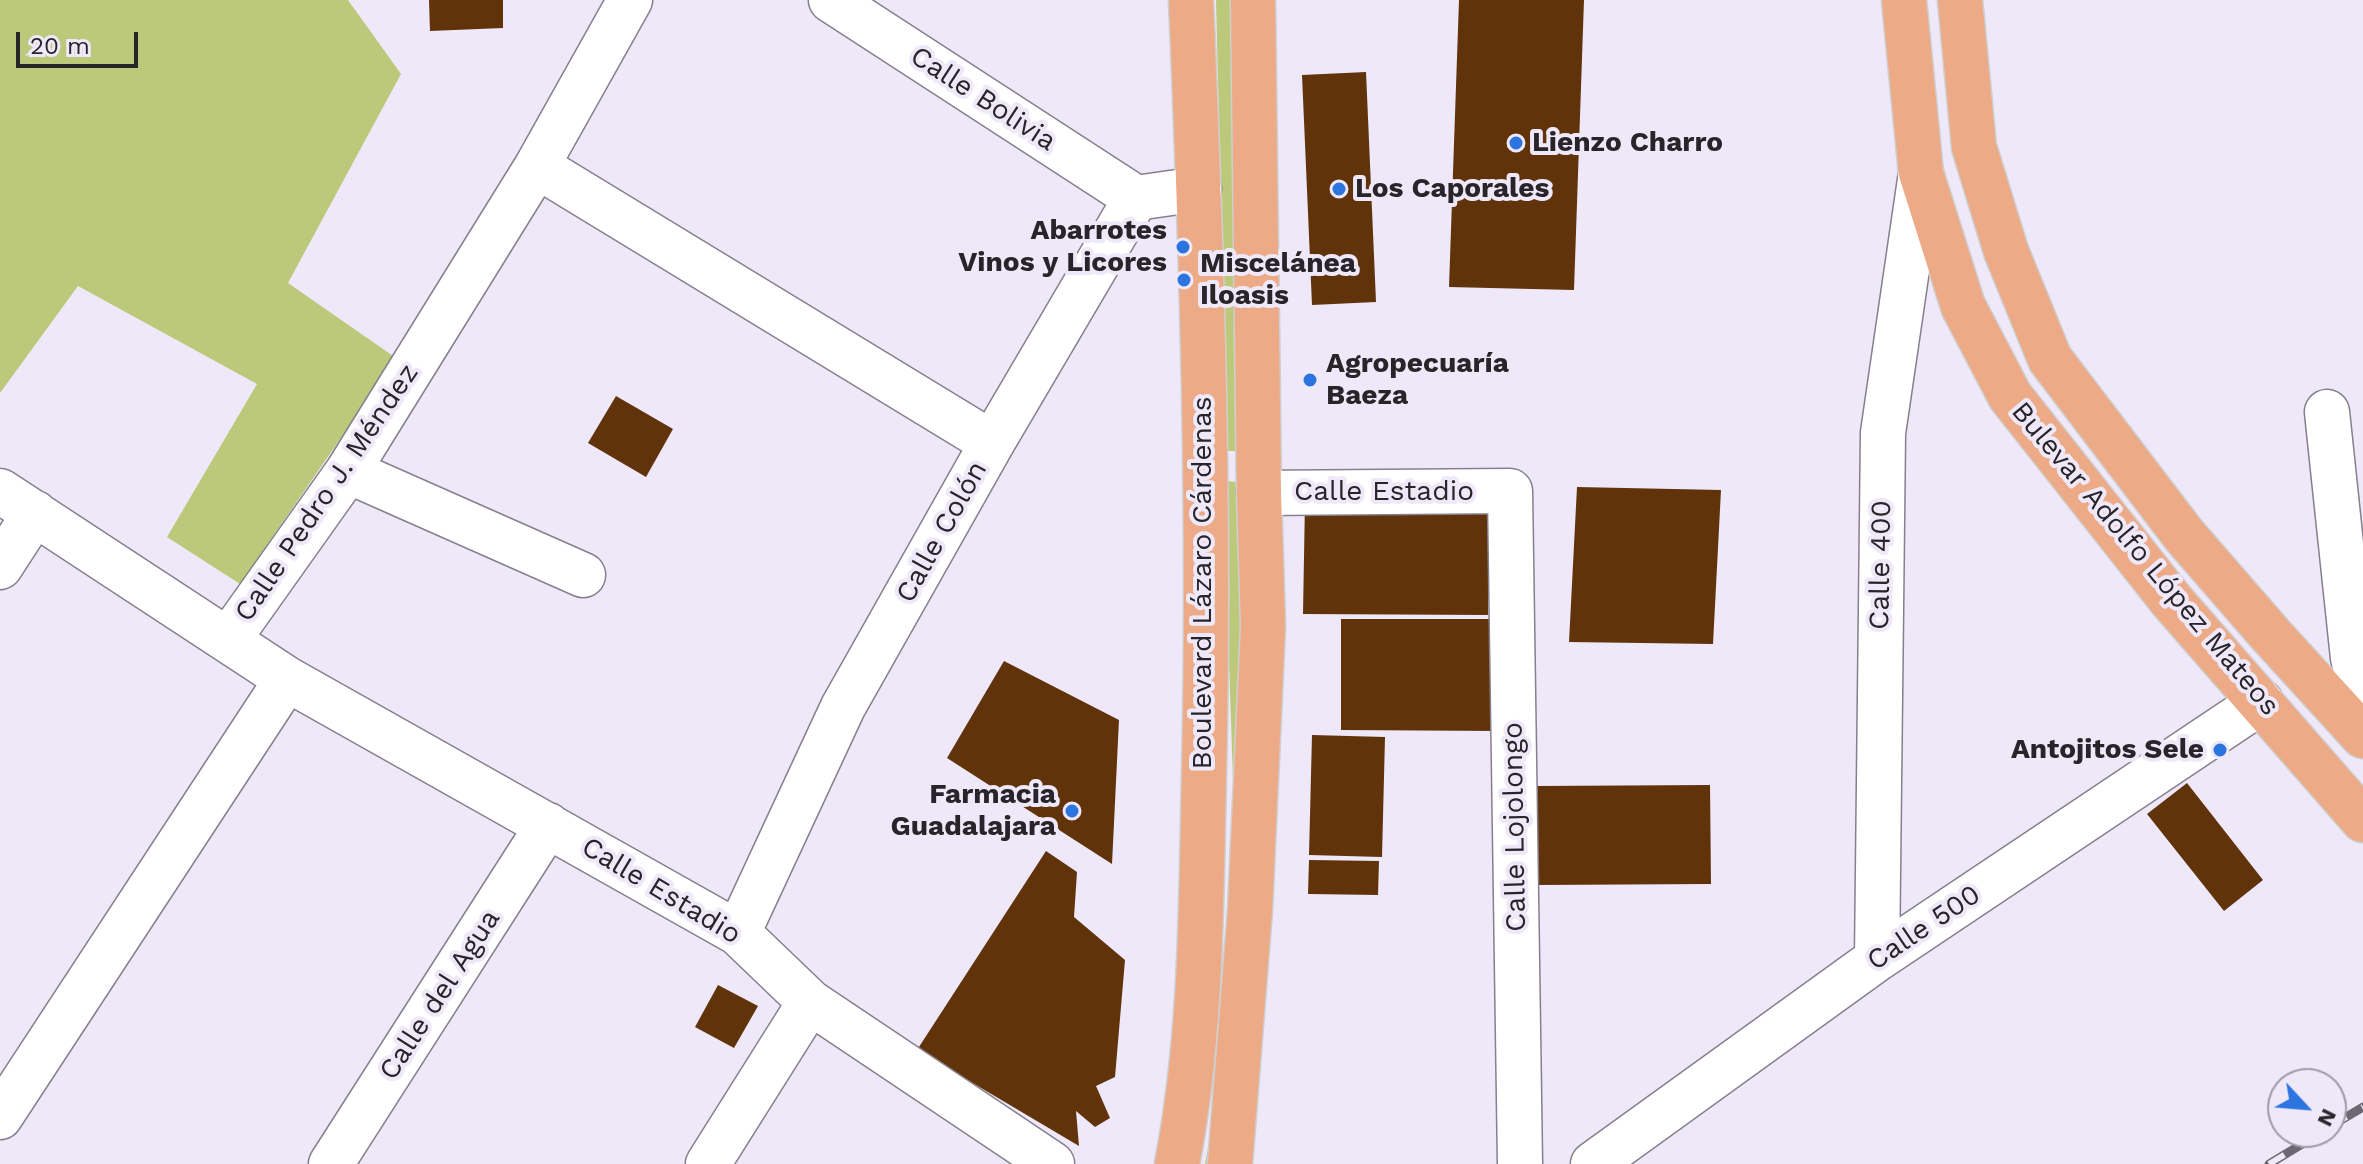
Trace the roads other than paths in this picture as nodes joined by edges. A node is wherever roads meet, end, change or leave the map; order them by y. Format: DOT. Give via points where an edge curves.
graph roads {
  1 [pos="630,0"];
  2 [pos="831,0"];
  3 [pos="1191,0"];
  4 [pos="1253,0"];
  5 [pos="1904,0"];
  6 [pos="1960,0"];
  7 [pos="537,166"];
  8 [pos="1921,173"];
  9 [pos="1199,189"];
  10 [pos="1136,198"];
  11 [pos="2327,412"];
  12 [pos="992,443"];
  13 [pos="348,471"];
  14 [pos="1510,491"];
  15 [pos="1259,493"];
  16 [pos="18,502"];
  17 [pos="0,567"];
  18 [pos="583,575"];
  19 [pos="228,640"];
  20 [pos="287,679"];
  21 [pos="2261,702"];
  22 [pos="2361,719"];
  23 [pos="2363,820"];
  24 [pos="548,825"];
  25 [pos="738,933"];
  26 [pos="1877,959"];
  27 [pos="810,1002"];
  28 [pos="0,1117"];
  29 [pos="331,1164"];
  30 [pos="708,1164"];
  31 [pos="1052,1164"];
  32 [pos="1177,1164"];
  33 [pos="1230,1164"];
  34 [pos="1520,1164"];
  35 [pos="1593,1164"];
  1 -- 7 [label="street, Calle Pedro J. Méndez"];
  2 -- 10 [label="street, Calle Bolivia"];
  3 -- 9 [label="main road, Boulevard Lázaro Cárdenas"];
  4 -- 15 [label="main road, Boulevard Lázaro Cárdenas"];
  5 -- 8 [label="main road, Bulevar Adolfo López Mateos"];
  6 -- 22 [label="main road, Bulevar Adolfo López Mateos" via="1974,147 2006,251 2050,359 2184,535 2270,634"];
  7 -- 12 [label="street"];
  7 -- 13 [label="street, Calle Pedro J. Méndez"];
  8 -- 21 [label="main road, Bulevar Adolfo López Mateos" via="1963,306 2010,396 2171,600"];
  8 -- 26 [label="street, Calle 400" via="1883,433"];
  9 -- 10 [label="street"];
  9 -- 32 [label="main road, Boulevard Lázaro Cárdenas" via="1207,635 1202,862 1198,1009"];
  10 -- 12 [label="street, Calle Colón"];
  11 -- 22 [label="street"];
  12 -- 25 [label="street, Calle Colón" via="843,707"];
  13 -- 18 [label="street"];
  13 -- 19 [label="street, Calle Pedro J. Méndez"];
  14 -- 15 [label="street, Calle Estadio"];
  14 -- 34 [label="street, Calle Lojolongo"];
  15 -- 33 [label="main road, Boulevard Lázaro Cárdenas" via="1263,627 1250,910"];
  16 -- 17 [label="street"];
  16 -- 19 [label="street"];
  19 -- 20 [label="street, Calle Pedro J. Méndez"];
  20 -- 24 [label="street, Calle Estadio"];
  20 -- 28 [label="street"];
  21 -- 23 [label="main road, Bulevar Adolfo López Mateos"];
  21 -- 26 [label="street, Calle 500"];
  24 -- 25 [label="street, Calle Estadio"];
  24 -- 29 [label="street, Calle del Agua"];
  25 -- 27 [label="street, Calle Estadio"];
  26 -- 35 [label="street, Calle 500"];
  27 -- 30 [label="street"];
  27 -- 31 [label="street, Calle Estadio"];
}
